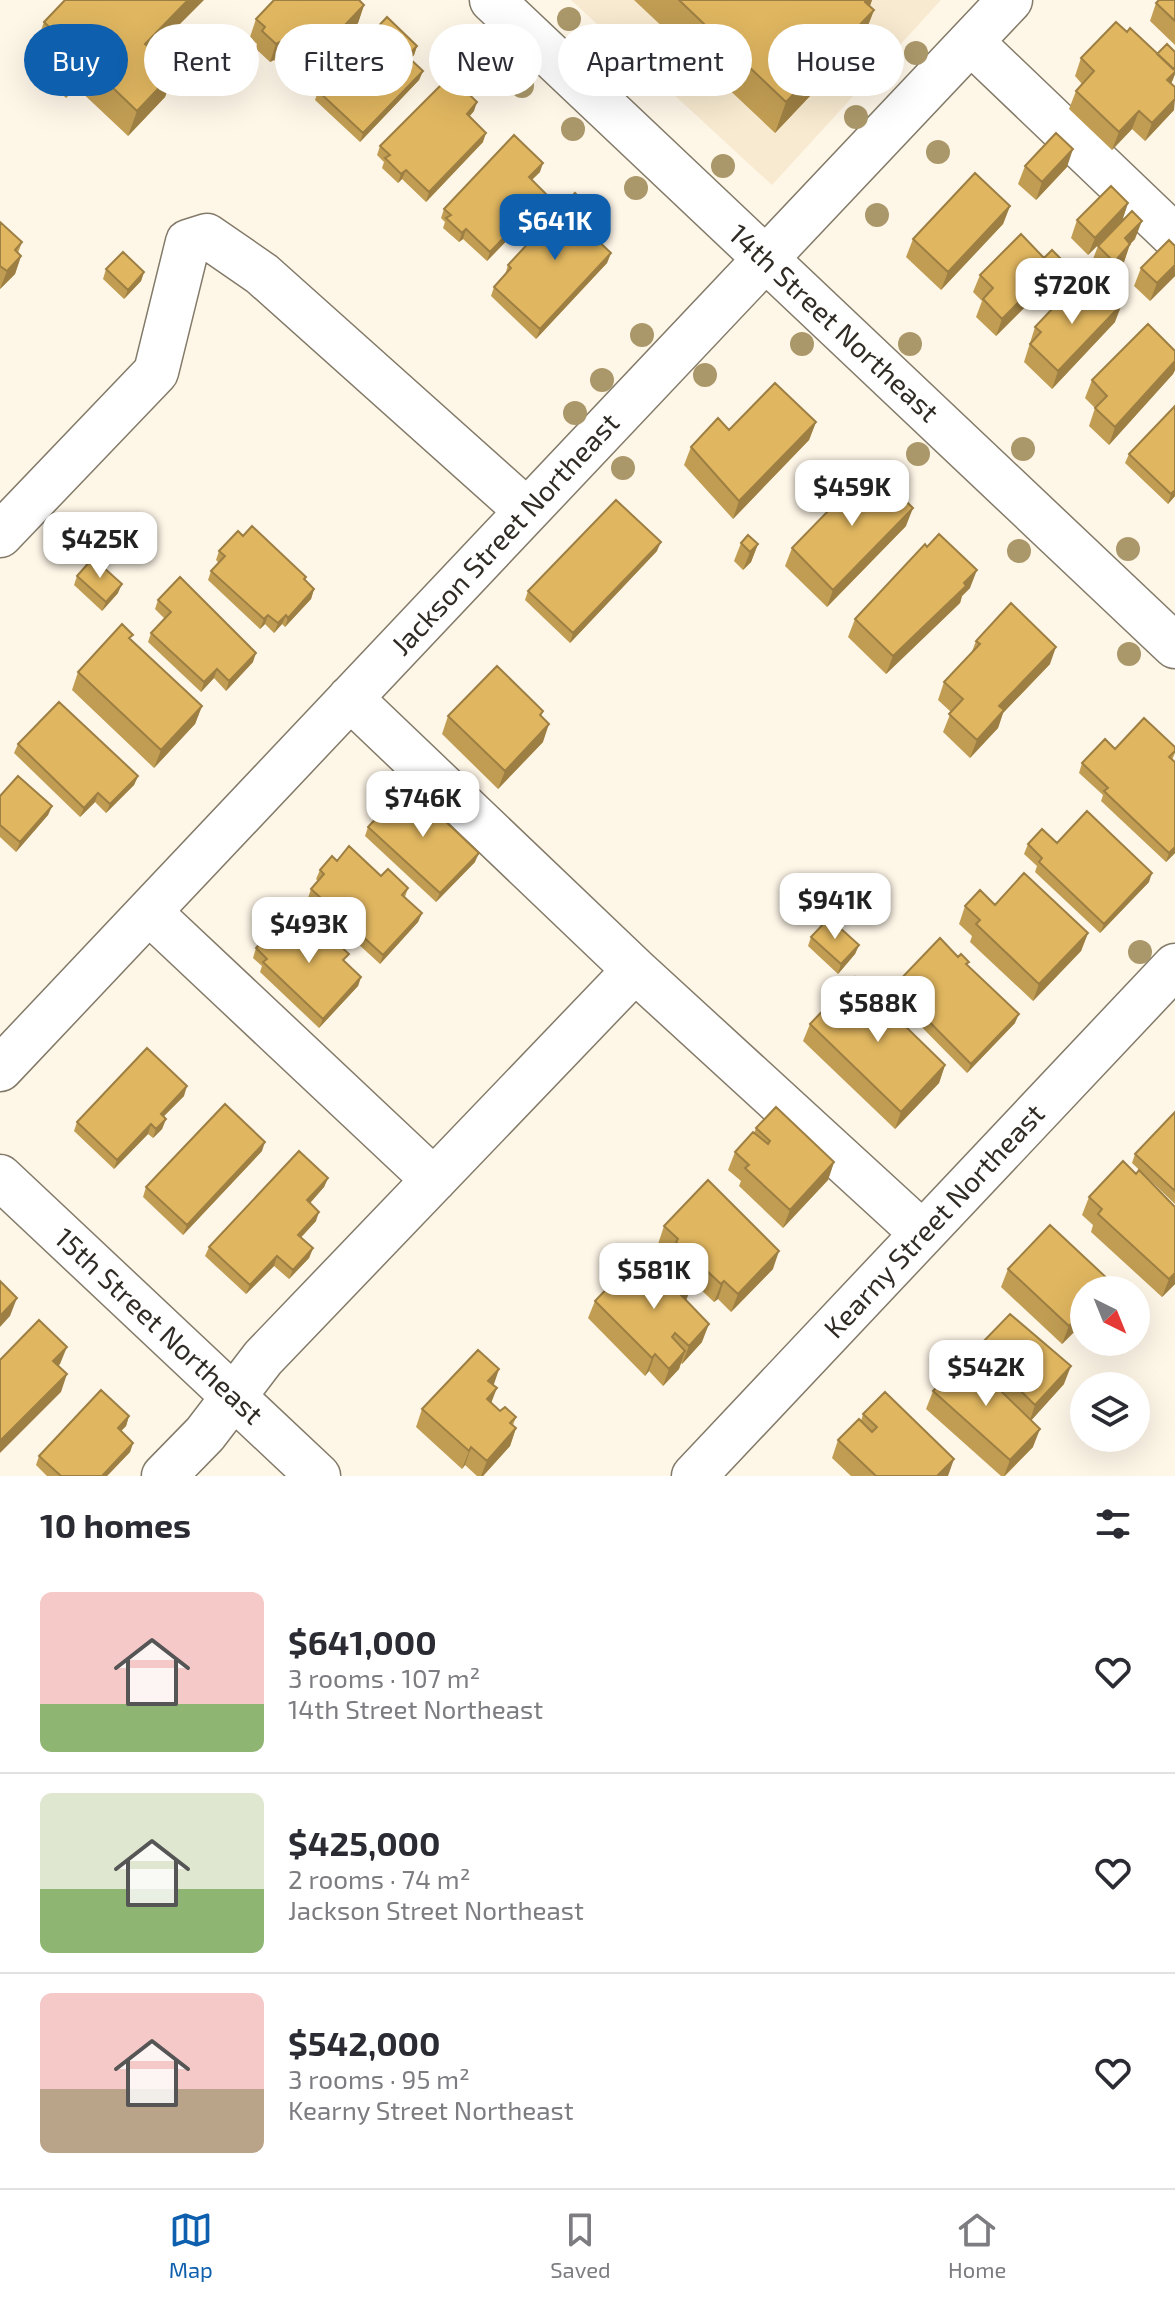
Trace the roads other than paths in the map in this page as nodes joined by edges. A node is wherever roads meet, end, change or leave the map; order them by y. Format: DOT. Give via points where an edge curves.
graph roads {
  1 [pos="492,0"];
  2 [pos="1010,0"];
  3 [pos="971,42"];
  4 [pos="1175,237"];
  5 [pos="766,259"];
  6 [pos="527,511"];
  7 [pos="0,535"];
  8 [pos="1175,646"];
  9 [pos="350,698"];
  10 [pos="149,912"];
  11 [pos="1175,966"];
  12 [pos="635,970"];
  13 [pos="0,1069"];
  14 [pos="0,1177"];
  15 [pos="434,1180"];
  16 [pos="922,1233"];
  17 [pos="232,1394"];
  18 [pos="164,1476"];
  19 [pos="318,1476"];
  20 [pos="694,1476"];
  1 -- 5 [label="street, 14th Street Northeast"];
  2 -- 3 [label="street, Jackson Street Northeast"];
  3 -- 4 [label="street"];
  3 -- 5 [label="street, Jackson Street Northeast"];
  5 -- 6 [label="street, Jackson Street Northeast"];
  5 -- 8 [label="street, 14th Street Northeast"];
  6 -- 7 [label="street" via="262,274 207,236 188,242 156,372"];
  6 -- 9 [label="street, Jackson Street Northeast"];
  9 -- 10 [label="street, Jackson Street Northeast"];
  9 -- 12 [label="street"];
  10 -- 13 [label="street, Jackson Street Northeast"];
  10 -- 15 [label="street"];
  11 -- 16 [label="street, Kearny Street Northeast"];
  12 -- 15 [label="street"];
  12 -- 16 [label="street"];
  14 -- 17 [label="street, 15th Street Northeast"];
  15 -- 17 [label="street"];
  16 -- 20 [label="street, Kearny Street Northeast"];
  17 -- 18 [label="street" via="205,1434"];
  17 -- 19 [label="street, 15th Street Northeast"];
}
